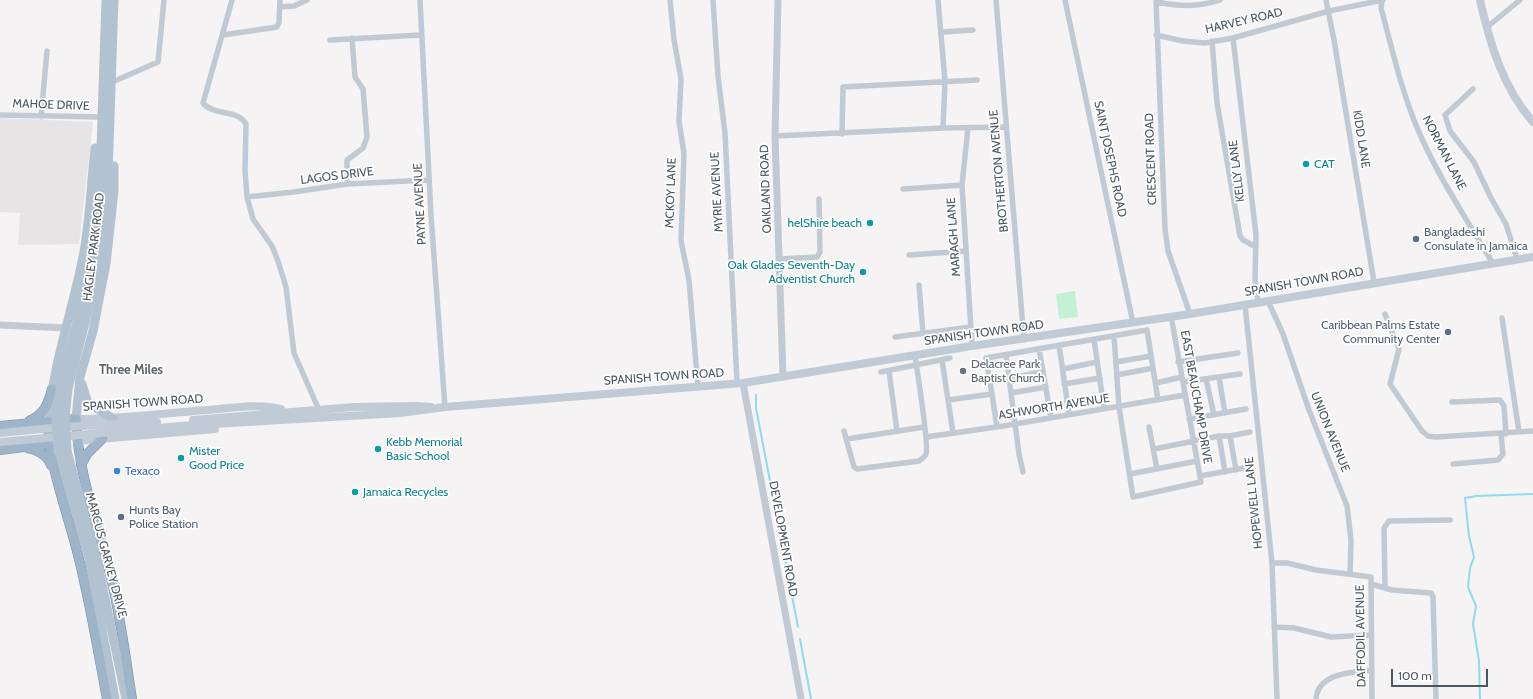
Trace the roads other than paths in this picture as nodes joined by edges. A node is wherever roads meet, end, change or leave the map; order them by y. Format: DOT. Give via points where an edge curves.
graph roads {
  1 [pos="106,0"];
  2 [pos="114,0"];
  3 [pos="164,0"];
  4 [pos="232,0"];
  5 [pos="280,0"];
  6 [pos="306,0"];
  7 [pos="420,0"];
  8 [pos="670,0"];
  9 [pos="713,0"];
  10 [pos="778,0"];
  11 [pos="938,0"];
  12 [pos="996,0"];
  13 [pos="1065,0"];
  14 [pos="1220,0"];
  15 [pos="1326,0"];
  16 [pos="1383,0"];
  17 [pos="1480,0"];
  18 [pos="1520,0"];
  19 [pos="1156,1"];
  20 [pos="280,7"];
  21 [pos="1329,11"];
  22 [pos="1486,28"];
  23 [pos="973,30"];
  24 [pos="942,32"];
  25 [pos="1156,34"];
  26 [pos="223,35"];
  27 [pos="421,35"];
  28 [pos="352,38"];
  29 [pos="1232,38"];
  30 [pos="330,40"];
  31 [pos="1212,41"];
  32 [pos="47,51"];
  33 [pos="977,80"];
  34 [pos="945,81"];
  35 [pos="110,83"];
  36 [pos="1473,89"];
  37 [pos="110,101"];
  38 [pos="0,115"];
  39 [pos="42,117"];
  40 [pos="101,120"];
  41 [pos="1533,122"];
  42 [pos="1006,127"];
  43 [pos="943,128"];
  44 [pos="968,128"];
  45 [pos="842,134"];
  46 [pos="775,136"];
  47 [pos="429,180"];
  48 [pos="347,184"];
  49 [pos="962,185"];
  50 [pos="903,189"];
  51 [pos="247,197"];
  52 [pos="819,199"];
  53 [pos="1256,247"];
  54 [pos="966,251"];
  55 [pos="909,255"];
  56 [pos="1533,256"];
  57 [pos="779,259"];
  58 [pos="1517,259"];
  59 [pos="1492,262"];
  60 [pos="1374,282"];
  61 [pos="920,285"];
  62 [pos="1268,301"];
  63 [pos="1258,302"];
  64 [pos="1245,305"];
  65 [pos="1190,314"];
  66 [pos="1385,314"];
  67 [pos="1171,316"];
  68 [pos="1502,318"];
  69 [pos="81,322"];
  70 [pos="1133,323"];
  71 [pos="0,325"];
  72 [pos="971,327"];
  73 [pos="67,328"];
  74 [pos="923,333"];
  75 [pos="1114,336"];
  76 [pos="895,337"];
  77 [pos="1094,339"];
  78 [pos="1024,340"];
  79 [pos="1059,345"];
  80 [pos="972,346"];
  81 [pos="1039,349"];
  82 [pos="1238,353"];
  83 [pos="1006,355"];
  84 [pos="915,356"];
  85 [pos="1151,356"];
  86 [pos="950,358"];
  87 [pos="942,360"];
  88 [pos="1097,362"];
  89 [pos="1116,362"];
  90 [pos="1178,362"];
  91 [pos="916,365"];
  92 [pos="1153,368"];
  93 [pos="1062,369"];
  94 [pos="889,371"];
  95 [pos="1043,371"];
  96 [pos="881,372"];
  97 [pos="1240,374"];
  98 [pos="1116,375"];
  99 [pos="783,376"];
  100 [pos="1219,377"];
  101 [pos="80,378"];
  102 [pos="1009,378"];
  103 [pos="1100,378"];
  104 [pos="1206,379"];
  105 [pos="1182,380"];
  106 [pos="740,383"];
  107 [pos="1156,383"];
  108 [pos="1064,384"];
  109 [pos="1046,386"];
  110 [pos="698,387"];
  111 [pos="52,389"];
  112 [pos="1011,393"];
  113 [pos="992,394"];
  114 [pos="1184,395"];
  115 [pos="948,400"];
  116 [pos="1158,400"];
  117 [pos="1452,402"];
  118 [pos="445,407"];
  119 [pos="1119,407"];
  120 [pos="435,408"];
  121 [pos="1246,409"];
  122 [pos="319,410"];
  123 [pos="1104,410"];
  124 [pos="288,411"];
  125 [pos="1225,413"];
  126 [pos="1069,414"];
  127 [pos="1214,415"];
  128 [pos="1051,418"];
  129 [pos="56,419"];
  130 [pos="76,419"];
  131 [pos="114,419"];
  132 [pos="1189,419"];
  133 [pos="273,421"];
  134 [pos="180,423"];
  135 [pos="1016,424"];
  136 [pos="10,425"];
  137 [pos="0,426"];
  138 [pos="1149,426"];
  139 [pos="924,427"];
  140 [pos="997,427"];
  141 [pos="844,431"];
  142 [pos="897,431"];
  143 [pos="1533,431"];
  144 [pos="1250,432"];
  145 [pos="1519,432"];
  146 [pos="0,433"];
  147 [pos="953,433"];
  148 [pos="1504,434"];
  149 [pos="1219,436"];
  150 [pos="1230,436"];
  151 [pos="926,437"];
  152 [pos="103,438"];
  153 [pos="847,439"];
  154 [pos="1193,440"];
  155 [pos="77,441"];
  156 [pos="0,442"];
  157 [pos="49,443"];
  158 [pos="22,448"];
  159 [pos="1154,449"];
  160 [pos="0,450"];
  161 [pos="1197,461"];
  162 [pos="1453,464"];
  163 [pos="81,465"];
  164 [pos="1244,468"];
  165 [pos="1157,469"];
  166 [pos="1236,470"];
  167 [pos="1023,472"];
  168 [pos="1225,472"];
  169 [pos="55,473"];
  170 [pos="1130,474"];
  171 [pos="1200,479"];
  172 [pos="1450,520"];
  173 [pos="93,559"];
  174 [pos="1272,563"];
  175 [pos="1350,574"];
  176 [pos="1371,584"];
  177 [pos="1385,586"];
  178 [pos="1274,627"];
  179 [pos="1371,635"];
  180 [pos="1372,670"];
  181 [pos="107,699"];
  182 [pos="115,699"];
  183 [pos="126,699"];
  184 [pos="132,699"];
  185 [pos="801,699"];
  186 [pos="1278,699"];
  187 [pos="1316,699"];
  188 [pos="1372,699"];
  189 [pos="1436,699"];
  1 -- 40 [label="main road, HAGLEY PARK ROAD"];
  2 -- 35 [label="main road, HAGLEY PARK ROAD"];
  3 -- 35 [label="street" via="158,62"];
  4 -- 26 [label="street"];
  5 -- 20 [label="street"];
  6 -- 20 [label="street" via="294,6"];
  7 -- 27 [label="street, PAYNE AVENUE"];
  8 -- 110 [label="street, MCKOY LANE" via="681,79 679,121 684,154 681,241 689,280"];
  9 -- 106 [label="street, MYRIE AVENUE" via="725,141"];
  10 -- 46 [label="street, OAKLAND ROAD"];
  11 -- 24 [label="street"];
  12 -- 42 [label="street, BROTHERTON AVENUE"];
  13 -- 70 [label="street, SAINT JOSEPHS ROAD"];
  14 -- 19 [label="street" via="1209,4 1185,6"];
  15 -- 21 [label="street, KIDD LANE"];
  16 -- 21 [label="street, HARVEY ROAD"];
  16 -- 59 [label="street, NORMAN LANE" via="1381,8 1394,55 1422,140"];
  17 -- 22 [label="main road"];
  18 -- 22 [label="street"];
  19 -- 25 [label="street, CRESCENT ROAD"];
  20 -- 26 [label="street" via="279,22 275,28"];
  21 -- 29 [label="street, HARVEY ROAD"];
  21 -- 60 [label="street, KIDD LANE"];
  22 -- 41 [label="main road" via="1508,86"];
  23 -- 24 [label="street"];
  24 -- 34 [label="street"];
  25 -- 31 [label="street, HARVEY ROAD" via="1182,40"];
  25 -- 65 [label="street, CRESCENT ROAD" via="1164,229 1168,251"];
  26 -- 51 [label="street" via="203,103 213,110 240,118 246,124"];
  27 -- 28 [label="street"];
  27 -- 47 [label="street, PAYNE AVENUE"];
  28 -- 30 [label="street"];
  28 -- 48 [label="street" via="355,76 363,89 367,137 363,148 347,160"];
  29 -- 31 [label="street, HARVEY ROAD"];
  29 -- 53 [label="street, KELLY LANE"];
  31 -- 53 [label="street" via="1217,103 1240,236"];
  32 -- 39 [label="street"];
  33 -- 34 [label="street"];
  34 -- 43 [label="street"];
  34 -- 45 [label="street" via="843,87"];
  35 -- 37 [label="main road, HAGLEY PARK ROAD"];
  36 -- 58 [label="street" via="1445,116 1446,122 1458,143 1474,162 1506,224"];
  37 -- 69 [label="main road, HAGLEY PARK ROAD" via="108,175 101,249"];
  37 -- 101 [label="main road, HAGLEY PARK ROAD" via="115,138 114,184 107,257 97,312"];
  38 -- 39 [label="street, MAHOE DRIVE"];
  39 -- 40 [label="street, MAHOE DRIVE"];
  40 -- 69 [label="main road, HAGLEY PARK ROAD" via="100,179"];
  40 -- 73 [label="main road, HAGLEY PARK ROAD" via="96,143 84,255"];
  42 -- 44 [label="street"];
  42 -- 78 [label="street, BROTHERTON AVENUE"];
  43 -- 44 [label="street"];
  43 -- 45 [label="street"];
  44 -- 49 [label="street, MARAGH LANE"];
  45 -- 46 [label="street"];
  46 -- 57 [label="street, OAKLAND ROAD"];
  47 -- 48 [label="street, LAGOS DRIVE"];
  47 -- 118 [label="street, PAYNE AVENUE"];
  48 -- 51 [label="street, LAGOS DRIVE"];
  49 -- 50 [label="street"];
  49 -- 54 [label="street, MARAGH LANE"];
  51 -- 122 [label="street" via="253,218 272,246 278,261 286,287 294,353"];
  52 -- 57 [label="street" via="820,252 817,257"];
  53 -- 63 [label="street, KELLY LANE" via="1255,280"];
  54 -- 55 [label="street"];
  54 -- 72 [label="street, MARAGH LANE"];
  56 -- 58 [label="main road, SPANISH TOWN ROAD"];
  57 -- 99 [label="street, OAKLAND ROAD"];
  58 -- 59 [label="main road, SPANISH TOWN ROAD"];
  59 -- 60 [label="main road, SPANISH TOWN ROAD"];
  60 -- 62 [label="main road, SPANISH TOWN ROAD"];
  61 -- 74 [label="street"];
  62 -- 63 [label="main road, SPANISH TOWN ROAD"];
  62 -- 175 [label="street, UNION AVENUE" via="1283,334 1309,410 1347,506 1351,540"];
  63 -- 64 [label="main road, SPANISH TOWN ROAD"];
  64 -- 65 [label="main road, SPANISH TOWN ROAD"];
  64 -- 174 [label="street, HOPEWELL LANE"];
  65 -- 67 [label="main road, SPANISH TOWN ROAD"];
  66 -- 148 [label="street" via="1399,349 1390,384 1422,431 1428,436 1436,437"];
  67 -- 70 [label="main road, SPANISH TOWN ROAD"];
  67 -- 90 [label="street, EAST BEAUCHAMP DRIVE"];
  68 -- 145 [label="street"];
  69 -- 129 [label="main road, HAGLEY PARK ROAD, bridge" via="68,389"];
  70 -- 78 [label="main road, SPANISH TOWN ROAD"];
  71 -- 73 [label="street"];
  72 -- 74 [label="street"];
  72 -- 80 [label="street, MARAGH LANE"];
  73 -- 101 [label="main road" via="79,339 82,349"];
  73 -- 111 [label="main road, HAGLEY PARK ROAD"];
  74 -- 76 [label="street"];
  75 -- 77 [label="street"];
  75 -- 85 [label="street" via="1147,330"];
  75 -- 89 [label="street"];
  77 -- 79 [label="street"];
  77 -- 88 [label="street"];
  78 -- 80 [label="main road, SPANISH TOWN ROAD"];
  79 -- 81 [label="street"];
  79 -- 93 [label="street"];
  80 -- 84 [label="main road, SPANISH TOWN ROAD"];
  81 -- 83 [label="street"];
  81 -- 95 [label="street"];
  82 -- 90 [label="street"];
  83 -- 102 [label="street"];
  83 -- 113 [label="street" via="986,358"];
  84 -- 91 [label="street"];
  84 -- 99 [label="main road, SPANISH TOWN ROAD"];
  85 -- 89 [label="street"];
  85 -- 92 [label="street"];
  86 -- 87 [label="street"];
  87 -- 91 [label="street"];
  87 -- 115 [label="street"];
  88 -- 93 [label="street"];
  88 -- 103 [label="street"];
  89 -- 98 [label="street"];
  90 -- 105 [label="street, EAST BEAUCHAMP DRIVE"];
  91 -- 94 [label="street"];
  91 -- 139 [label="street"];
  92 -- 98 [label="street"];
  92 -- 107 [label="street"];
  93 -- 108 [label="street"];
  94 -- 96 [label="street"];
  94 -- 142 [label="street"];
  95 -- 102 [label="street"];
  95 -- 109 [label="street"];
  97 -- 100 [label="street"];
  98 -- 119 [label="street"];
  99 -- 106 [label="main road, SPANISH TOWN ROAD"];
  100 -- 104 [label="street"];
  100 -- 125 [label="street"];
  101 -- 130 [label="main road, HAGLEY PARK ROAD"];
  101 -- 131 [label="main road" via="88,403"];
  102 -- 112 [label="street"];
  103 -- 108 [label="street"];
  103 -- 123 [label="street"];
  104 -- 105 [label="street"];
  104 -- 127 [label="street"];
  105 -- 107 [label="street"];
  105 -- 114 [label="street, EAST BEAUCHAMP DRIVE"];
  106 -- 110 [label="main road, SPANISH TOWN ROAD"];
  106 -- 185 [label="street, DEVELOPMENT ROAD"];
  107 -- 116 [label="street"];
  108 -- 126 [label="street"];
  109 -- 112 [label="street"];
  109 -- 128 [label="street"];
  110 -- 118 [label="main road, SPANISH TOWN ROAD"];
  111 -- 129 [label="main road, HAGLEY PARK ROAD"];
  111 -- 136 [label="highway" via="47,407 40,416 27,422"];
  112 -- 135 [label="street"];
  113 -- 115 [label="street"];
  113 -- 140 [label="street"];
  114 -- 116 [label="street, ASHWORTH AVENUE"];
  114 -- 132 [label="street, EAST BEAUCHAMP DRIVE"];
  115 -- 147 [label="street"];
  116 -- 119 [label="street, ASHWORTH AVENUE"];
  117 -- 148 [label="street" via="1500,400 1504,406"];
  118 -- 120 [label="main road, SPANISH TOWN ROAD"];
  119 -- 123 [label="street, ASHWORTH AVENUE"];
  119 -- 170 [label="street"];
  120 -- 122 [label="main road, SPANISH TOWN ROAD" via="417,406"];
  120 -- 133 [label="main road, SPANISH TOWN ROAD" via="406,413"];
  121 -- 125 [label="street"];
  122 -- 124 [label="main road, SPANISH TOWN ROAD"];
  123 -- 126 [label="street, ASHWORTH AVENUE"];
  124 -- 131 [label="main road, SPANISH TOWN ROAD" via="272,407 239,407"];
  124 -- 134 [label="main road, SPANISH TOWN ROAD"];
  125 -- 127 [label="street"];
  126 -- 128 [label="street, ASHWORTH AVENUE"];
  127 -- 132 [label="street"];
  128 -- 135 [label="street, ASHWORTH AVENUE"];
  129 -- 130 [label="highway, SPANISH TOWN ROAD"];
  129 -- 136 [label="highway, SPANISH TOWN ROAD"];
  129 -- 157 [label="highway"];
  129 -- 173 [label="main road, MARCUS GARVEY DRIVE, bridge" via="67,451"];
  130 -- 131 [label="main road, SPANISH TOWN ROAD"];
  130 -- 155 [label="highway, MARCUS GARVEY DRIVE"];
  132 -- 154 [label="street, EAST BEAUCHAMP DRIVE"];
  133 -- 134 [label="main road, SPANISH TOWN ROAD"];
  133 -- 152 [label="main road, SPANISH TOWN ROAD" via="214,429"];
  134 -- 146 [label="main road, SPANISH TOWN ROAD, bridge" via="63,427"];
  134 -- 156 [label="main road, SPANISH TOWN ROAD, bridge"];
  135 -- 140 [label="street, ASHWORTH AVENUE"];
  135 -- 167 [label="street"];
  136 -- 137 [label="highway, SPANISH TOWN ROAD"];
  138 -- 159 [label="street"];
  139 -- 142 [label="street"];
  139 -- 151 [label="street"];
  140 -- 147 [label="street, ASHWORTH AVENUE"];
  141 -- 153 [label="street"];
  142 -- 153 [label="street"];
  143 -- 145 [label="street"];
  144 -- 150 [label="street"];
  145 -- 148 [label="street"];
  147 -- 151 [label="street, ASHWORTH AVENUE"];
  148 -- 162 [label="street" via="1504,454 1498,460"];
  149 -- 150 [label="street"];
  149 -- 154 [label="street"];
  149 -- 168 [label="street"];
  150 -- 166 [label="street"];
  151 -- 153 [label="street" via="926,454 919,461 860,469 854,467"];
  152 -- 155 [label="main road, SPANISH TOWN ROAD"];
  152 -- 163 [label="highway" via="87,454"];
  154 -- 159 [label="street"];
  154 -- 161 [label="street, EAST BEAUCHAMP DRIVE"];
  155 -- 157 [label="highway, SPANISH TOWN ROAD"];
  155 -- 163 [label="highway, MARCUS GARVEY DRIVE"];
  157 -- 158 [label="highway, SPANISH TOWN ROAD"];
  157 -- 169 [label="highway"];
  158 -- 160 [label="highway, SPANISH TOWN ROAD"];
  158 -- 169 [label="highway" via="33,449 46,456"];
  159 -- 165 [label="street"];
  161 -- 165 [label="street"];
  161 -- 171 [label="street, EAST BEAUCHAMP DRIVE"];
  163 -- 184 [label="highway, MARCUS GARVEY DRIVE" via="112,584"];
  164 -- 166 [label="street"];
  165 -- 170 [label="street"];
  166 -- 168 [label="street"];
  168 -- 171 [label="street"];
  169 -- 181 [label="highway" via="84,579"];
  170 -- 171 [label="street" via="1133,497"];
  172 -- 177 [label="street" via="1387,523 1384,528"];
  173 -- 182 [label="main road, MARCUS GARVEY DRIVE"];
  173 -- 183 [label="main road, MARCUS GARVEY DRIVE"];
  174 -- 175 [label="street, DAFFODIL AVENUE" via="1287,563"];
  174 -- 178 [label="street, HOPEWELL LANE"];
  175 -- 176 [label="street, DAFFODIL AVENUE" via="1371,577"];
  176 -- 177 [label="street"];
  176 -- 179 [label="street, DAFFODIL AVENUE"];
  177 -- 189 [label="street" via="1392,590 1428,592 1432,597"];
  178 -- 179 [label="street" via="1294,628 1331,637"];
  178 -- 186 [label="street, HOPEWELL LANE"];
  179 -- 180 [label="street, DAFFODIL AVENUE"];
  180 -- 187 [label="street" via="1348,672 1332,678 1319,688"];
  180 -- 188 [label="street, DAFFODIL AVENUE"];
}
